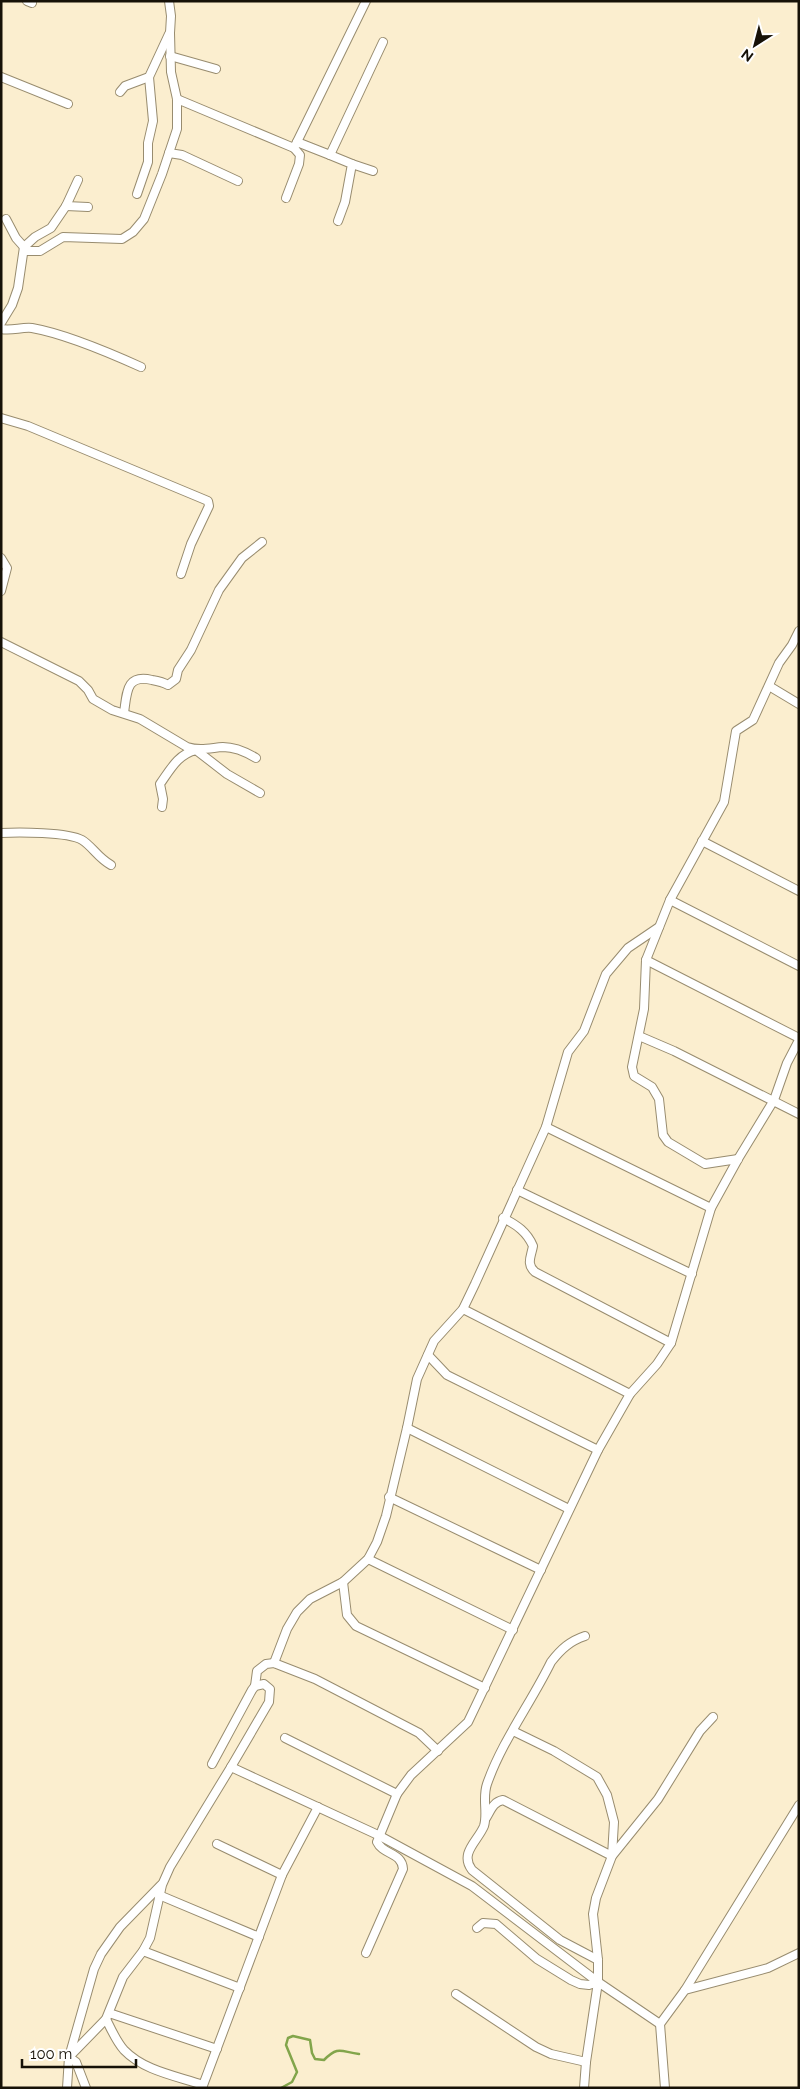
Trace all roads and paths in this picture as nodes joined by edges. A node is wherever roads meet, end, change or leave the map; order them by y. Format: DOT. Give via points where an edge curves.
graph roads {
  1 [pos="169,1"];
  2 [pos="366,1"];
  3 [pos="170,33"];
  4 [pos="383,42"];
  5 [pos="170,56"];
  6 [pos="216,69"];
  7 [pos="1,77"];
  8 [pos="149,77"];
  9 [pos="120,92"];
  10 [pos="177,99"];
  11 [pos="68,104"];
  12 [pos="296,145"];
  13 [pos="169,153"];
  14 [pos="330,155"];
  15 [pos="352,164"];
  16 [pos="372,171"];
  17 [pos="78,180"];
  18 [pos="238,181"];
  19 [pos="137,194"];
  20 [pos="286,198"];
  21 [pos="66,206"];
  22 [pos="88,207"];
  23 [pos="6,218"];
  24 [pos="338,221"];
  25 [pos="24,249"];
  26 [pos="1,323"];
  27 [pos="1,329"];
  28 [pos="141,367"];
  29 [pos="1,418"];
  30 [pos="262,542"];
  31 [pos="1,558"];
  32 [pos="181,574"];
  33 [pos="1,591"];
  34 [pos="799,631"];
  35 [pos="1,642"];
  36 [pos="769,686"];
  37 [pos="799,704"];
  38 [pos="124,713"];
  39 [pos="196,750"];
  40 [pos="256,758"];
  41 [pos="260,793"];
  42 [pos="162,807"];
  43 [pos="1,833"];
  44 [pos="702,841"];
  45 [pos="111,865"];
  46 [pos="799,891"];
  47 [pos="670,900"];
  48 [pos="659,928"];
  49 [pos="646,960"];
  50 [pos="799,966"];
  51 [pos="639,1036"];
  52 [pos="799,1039"];
  53 [pos="774,1100"];
  54 [pos="799,1114"];
  55 [pos="546,1127"];
  56 [pos="738,1159"];
  57 [pos="517,1190"];
  58 [pos="711,1208"];
  59 [pos="503,1218"];
  60 [pos="692,1274"];
  61 [pos="463,1309"];
  62 [pos="671,1343"];
  63 [pos="428,1355"];
  64 [pos="630,1394"];
  65 [pos="407,1428"];
  66 [pos="598,1450"];
  67 [pos="389,1498"];
  68 [pos="568,1509"];
  69 [pos="368,1559"];
  70 [pos="541,1570"];
  71 [pos="343,1582"];
  72 [pos="514,1630"];
  73 [pos="585,1636"];
  74 [pos="274,1663"];
  75 [pos="255,1686"];
  76 [pos="485,1688"];
  77 [pos="713,1717"];
  78 [pos="513,1731"];
  79 [pos="285,1738"];
  80 [pos="438,1751"];
  81 [pos="212,1764"];
  82 [pos="232,1767"];
  83 [pos="397,1794"];
  84 [pos="799,1805"];
  85 [pos="318,1807"];
  86 [pos="485,1820"];
  87 [pos="378,1836"];
  88 [pos="217,1844"];
  89 [pos="612,1856"];
  90 [pos="282,1875"];
  91 [pos="162,1885"];
  92 [pos="159,1895"];
  93 [pos="477,1928"];
  94 [pos="259,1937"];
  95 [pos="143,1951"];
  96 [pos="366,1953"];
  97 [pos="799,1953"];
  98 [pos="598,1960"];
  99 [pos="598,1982"];
  100 [pos="240,1988"];
  101 [pos="685,1990"];
  102 [pos="456,1994"];
  103 [pos="108,2016"];
  104 [pos="660,2024"];
  105 [pos="217,2050"];
  106 [pos="69,2057"];
  107 [pos="586,2062"];
  108 [pos="203,2086"];
  109 [pos="67,2088"];
  110 [pos="86,2088"];
  111 [pos="584,2088"];
  112 [pos="664,2088"];
  1 -- 3 [label="street"];
  2 -- 12 [label="street"];
  3 -- 5 [label="street"];
  3 -- 8 [label="street"];
  4 -- 14 [label="street"];
  5 -- 6 [label="street"];
  5 -- 10 [label="street"];
  7 -- 11 [label="street"];
  8 -- 9 [label="street" via="125,86"];
  8 -- 19 [label="street" via="153,120 148,162"];
  10 -- 12 [label="street"];
  10 -- 13 [label="street" via="177,129"];
  12 -- 14 [label="street"];
  12 -- 20 [label="street" via="299,164"];
  13 -- 18 [label="street" via="182,155"];
  13 -- 25 [label="street" via="144,219 133,232 122,239 63,237 40,251"];
  14 -- 15 [label="street"];
  15 -- 16 [label="street"];
  15 -- 24 [label="street" via="346,202"];
  17 -- 21 [label="street"];
  21 -- 22 [label="street"];
  21 -- 25 [label="street" via="52,228 35,237"];
  23 -- 25 [label="street"];
  25 -- 26 [label="street" via="18,288"];
  27 -- 28 [label="street" via="19,327 49,333"];
  29 -- 32 [label="street" via="28,426 208,501 209,506"];
  30 -- 38 [label="street" via="242,558 219,590 176,679 168,685 137,678 127,695"];
  31 -- 33 [label="street" via="7,568"];
  34 -- 36 [label="street" via="779,662"];
  35 -- 38 [label="street" via="79,681 93,699"];
  36 -- 37 [label="street"];
  36 -- 44 [label="street" via="753,720 736,731 724,802"];
  38 -- 39 [label="street"];
  39 -- 40 [label="street" via="230,748"];
  39 -- 41 [label="street" via="227,774"];
  39 -- 42 [label="street" via="187,752 178,760 160,784 164,799"];
  43 -- 45 [label="street" via="21,831 82,840"];
  44 -- 46 [label="street"];
  44 -- 47 [label="street"];
  47 -- 48 [label="street"];
  47 -- 50 [label="street"];
  48 -- 49 [label="street"];
  48 -- 55 [label="street" via="628,948 606,974 584,1031 568,1052"];
  49 -- 51 [label="street" via="644,1009"];
  49 -- 52 [label="street"];
  51 -- 53 [label="street"];
  51 -- 56 [label="street" via="632,1067 634,1076 652,1087 659,1099 668,1142 705,1164"];
  52 -- 53 [label="street"];
  53 -- 54 [label="street"];
  53 -- 56 [label="street"];
  55 -- 57 [label="street"];
  55 -- 58 [label="street"];
  56 -- 58 [label="street"];
  57 -- 59 [label="street"];
  57 -- 60 [label="street"];
  58 -- 60 [label="street"];
  59 -- 61 [label="street"];
  59 -- 62 [label="street" via="530,1238 533,1246 529,1262 535,1272"];
  60 -- 62 [label="street"];
  61 -- 63 [label="street" via="434,1341"];
  61 -- 64 [label="street"];
  62 -- 64 [label="street"];
  63 -- 65 [label="street" via="417,1379"];
  63 -- 66 [label="street" via="447,1375"];
  64 -- 66 [label="street"];
  65 -- 67 [label="street"];
  65 -- 68 [label="street"];
  66 -- 68 [label="street"];
  67 -- 69 [label="street" via="377,1542"];
  67 -- 70 [label="street"];
  68 -- 70 [label="street"];
  69 -- 71 [label="street"];
  69 -- 72 [label="street"];
  70 -- 72 [label="street"];
  71 -- 74 [label="street" via="310,1599 297,1612"];
  71 -- 76 [label="street" via="347,1615 356,1626"];
  72 -- 76 [label="street"];
  73 -- 78 [label="street" via="570,1641 555,1657"];
  74 -- 75 [label="street" via="266,1664 257,1671"];
  74 -- 80 [label="street" via="316,1679 419,1733"];
  75 -- 81 [label="street"];
  75 -- 82 [label="street" via="264,1684 270,1689 269,1702"];
  76 -- 80 [label="street" via="468,1722"];
  77 -- 89 [label="street" via="700,1731 658,1799"];
  78 -- 86 [label="street" via="487,1784"];
  78 -- 89 [label="street" via="597,1777 607,1794 614,1822"];
  79 -- 83 [label="street"];
  80 -- 83 [label="street" via="411,1775"];
  82 -- 85 [label="street"];
  82 -- 91 [label="street"];
  83 -- 87 [label="street"];
  84 -- 101 [label="street"];
  85 -- 87 [label="street"];
  85 -- 90 [label="street"];
  86 -- 89 [label="street" via="492,1806 503,1800"];
  86 -- 98 [label="street" via="468,1852 467,1860 472,1870 560,1940"];
  87 -- 96 [label="street" via="378,1844 400,1858 403,1869"];
  87 -- 99 [label="street" via="472,1886"];
  88 -- 90 [label="street"];
  89 -- 98 [label="street" via="593,1914"];
  90 -- 94 [label="street"];
  91 -- 92 [label="street"];
  91 -- 106 [label="street" via="120,1927 101,1954"];
  92 -- 94 [label="street"];
  92 -- 95 [label="street" via="150,1938"];
  93 -- 99 [label="street" via="483,1923 496,1924 537,1959 570,1980 589,1985"];
  94 -- 100 [label="street"];
  95 -- 100 [label="street"];
  95 -- 103 [label="street" via="123,1977"];
  97 -- 101 [label="street" via="768,1968"];
  98 -- 99 [label="street"];
  99 -- 104 [label="street"];
  99 -- 107 [label="street"];
  100 -- 105 [label="street"];
  101 -- 104 [label="street"];
  102 -- 107 [label="street" via="536,2047"];
  103 -- 105 [label="street"];
  103 -- 106 [label="street"];
  103 -- 108 [label="street" via="123,2048 133,2058"];
  104 -- 112 [label="street"];
  105 -- 108 [label="street"];
  106 -- 109 [label="street"];
  106 -- 110 [label="street" via="76,2062"];
  107 -- 111 [label="street"];
}
